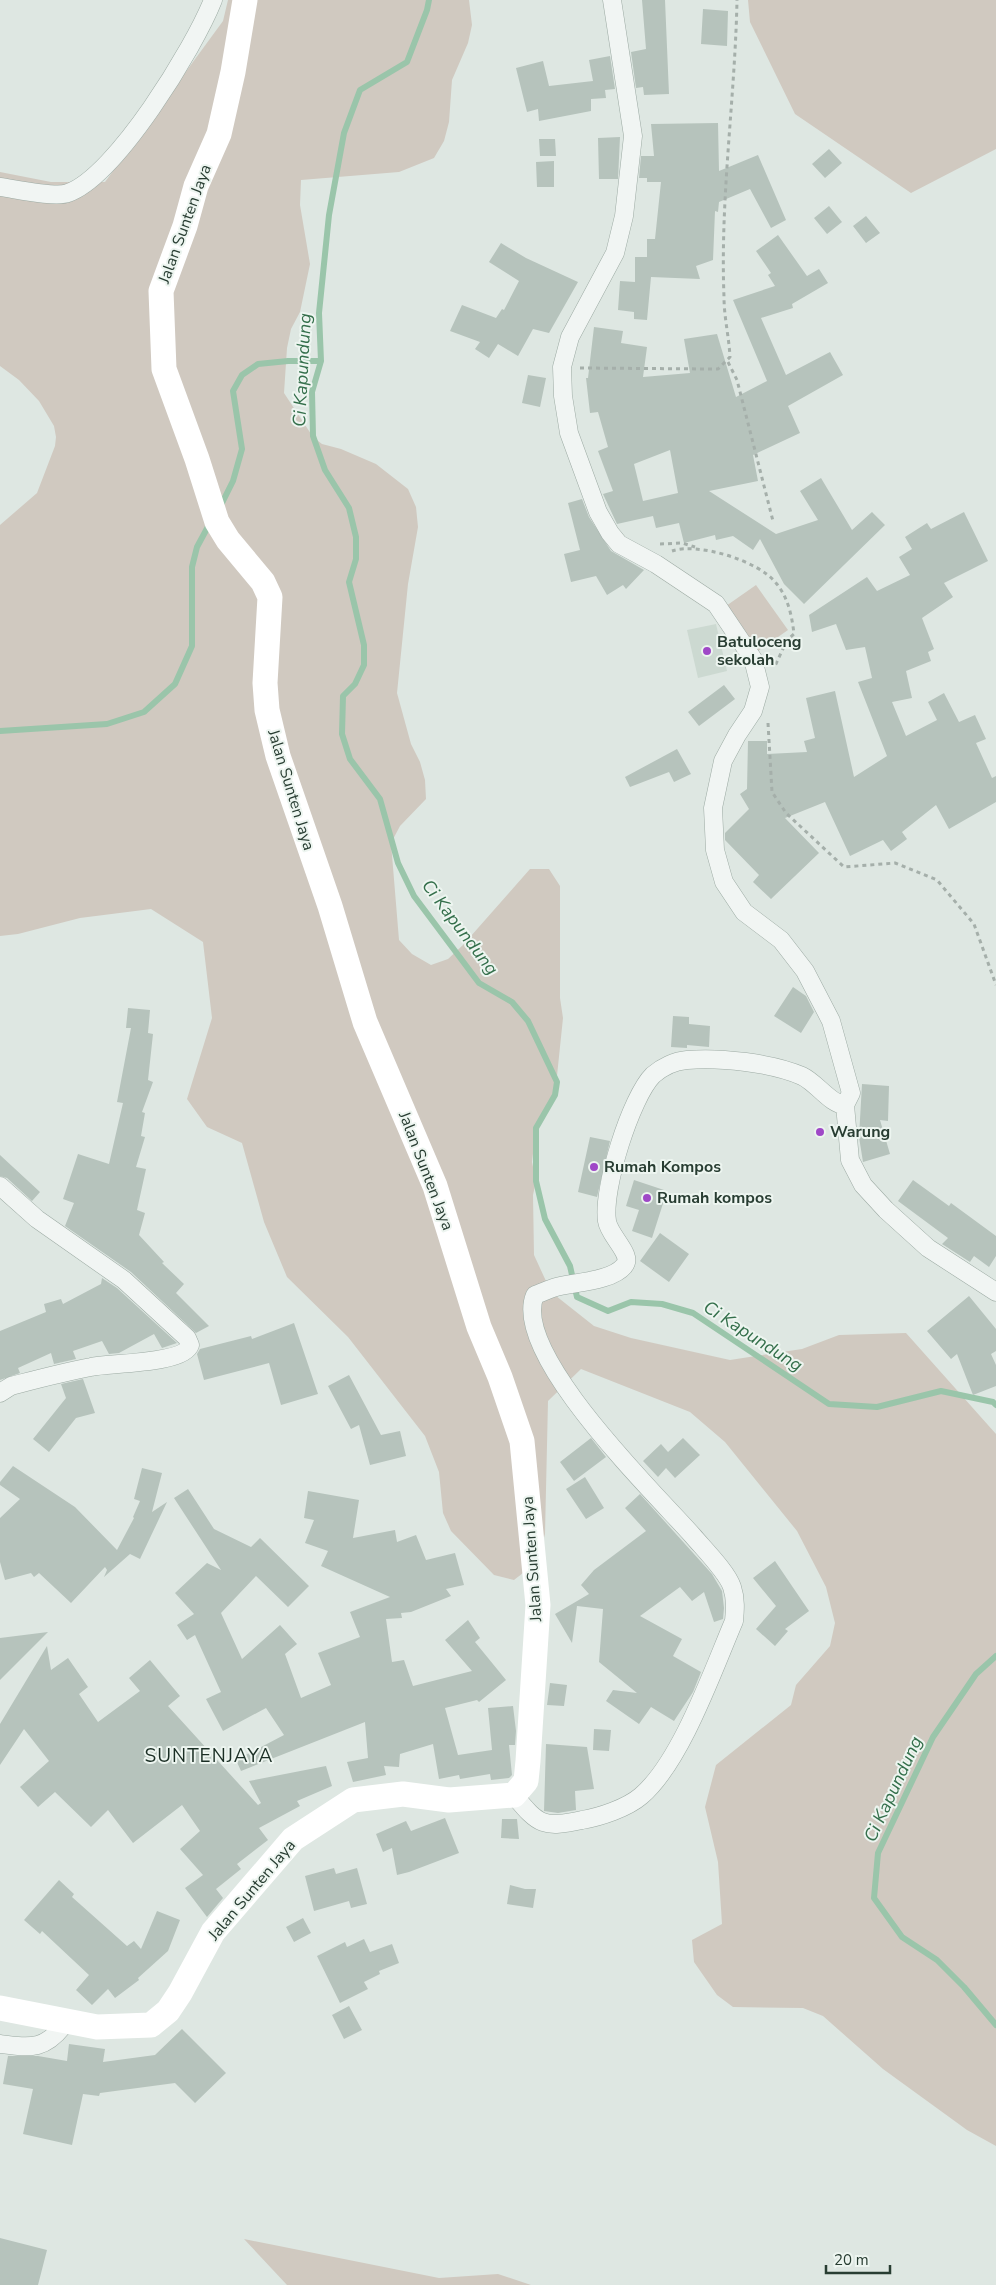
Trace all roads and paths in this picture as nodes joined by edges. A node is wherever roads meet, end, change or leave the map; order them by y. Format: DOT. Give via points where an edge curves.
graph roads {
  1 [pos="213,0"];
  2 [pos="245,0"];
  3 [pos="612,0"];
  4 [pos="737,0"];
  5 [pos="0,186"];
  6 [pos="728,362"];
  7 [pos="562,367"];
  8 [pos="773,521"];
  9 [pos="656,564"];
  10 [pos="760,687"];
  11 [pos="996,985"];
  12 [pos="845,1105"];
  13 [pos="0,1186"];
  14 [pos="996,1292"];
  15 [pos="0,1392"];
  16 [pos="514,1795"];
  17 [pos="0,2008"];
  18 [pos="66,2022"];
  19 [pos="0,2044"];
  1 -- 5 [label="street" via="188,52 153,107 93,177 66,194"];
  2 -- 16 [label="main road, Jalan Sunten Jaya" via="219,134 196,186 161,291 164,369 215,515 228,540 263,582 270,597 266,710 278,756 330,906 364,1022 435,1186 479,1327 522,1441 538,1605 526,1781"];
  3 -- 7 [label="street" via="633,136 624,216 615,253 570,338"];
  4 -- 6 [label="path" via="724,254"];
  6 -- 7 [label="path" via="718,369 701,370"];
  6 -- 8 [label="path" via="737,380"];
  7 -- 9 [label="street" via="569,433 598,512 619,544"];
  9 -- 10 [label="street" via="716,604 753,659"];
  9 -- 10 [label="path" via="673,551 698,548 753,566 776,582 790,608 794,634 787,640 771,674"];
  10 -- 11 [label="path" via="768,717 772,792 786,813 844,867 895,863 937,880 974,924"];
  10 -- 12 [label="street" via="753,711 723,761 713,808 715,850 724,882 744,912 781,940 805,971 831,1021 849,1085 850,1093"];
  12 -- 14 [label="street" via="850,1160 863,1185 928,1248"];
  12 -- 16 [label="street" via="834,1102 804,1077 779,1068 728,1061 686,1060 667,1065 653,1076 637,1098 611,1174 607,1221 612,1235 627,1255 627,1262 613,1275 535,1295 532,1304 542,1347 584,1415 708,1554 732,1586 736,1604 734,1621 676,1749 659,1777 642,1795 631,1803 587,1819 553,1826 532,1817"];
  13 -- 15 [label="street" via="37,1219 124,1280 188,1338 190,1345 186,1351 152,1361 92,1366 11,1386"];
  16 -- 18 [label="main road, Jalan Sunten Jaya" via="449,1800 403,1794 353,1800 293,1839 213,1932 168,2011 151,2025 97,2027"];
  17 -- 18 [label="main road, Jalan Sunten Jaya"];
  18 -- 19 [label="street" via="52,2040 43,2044"];
}
